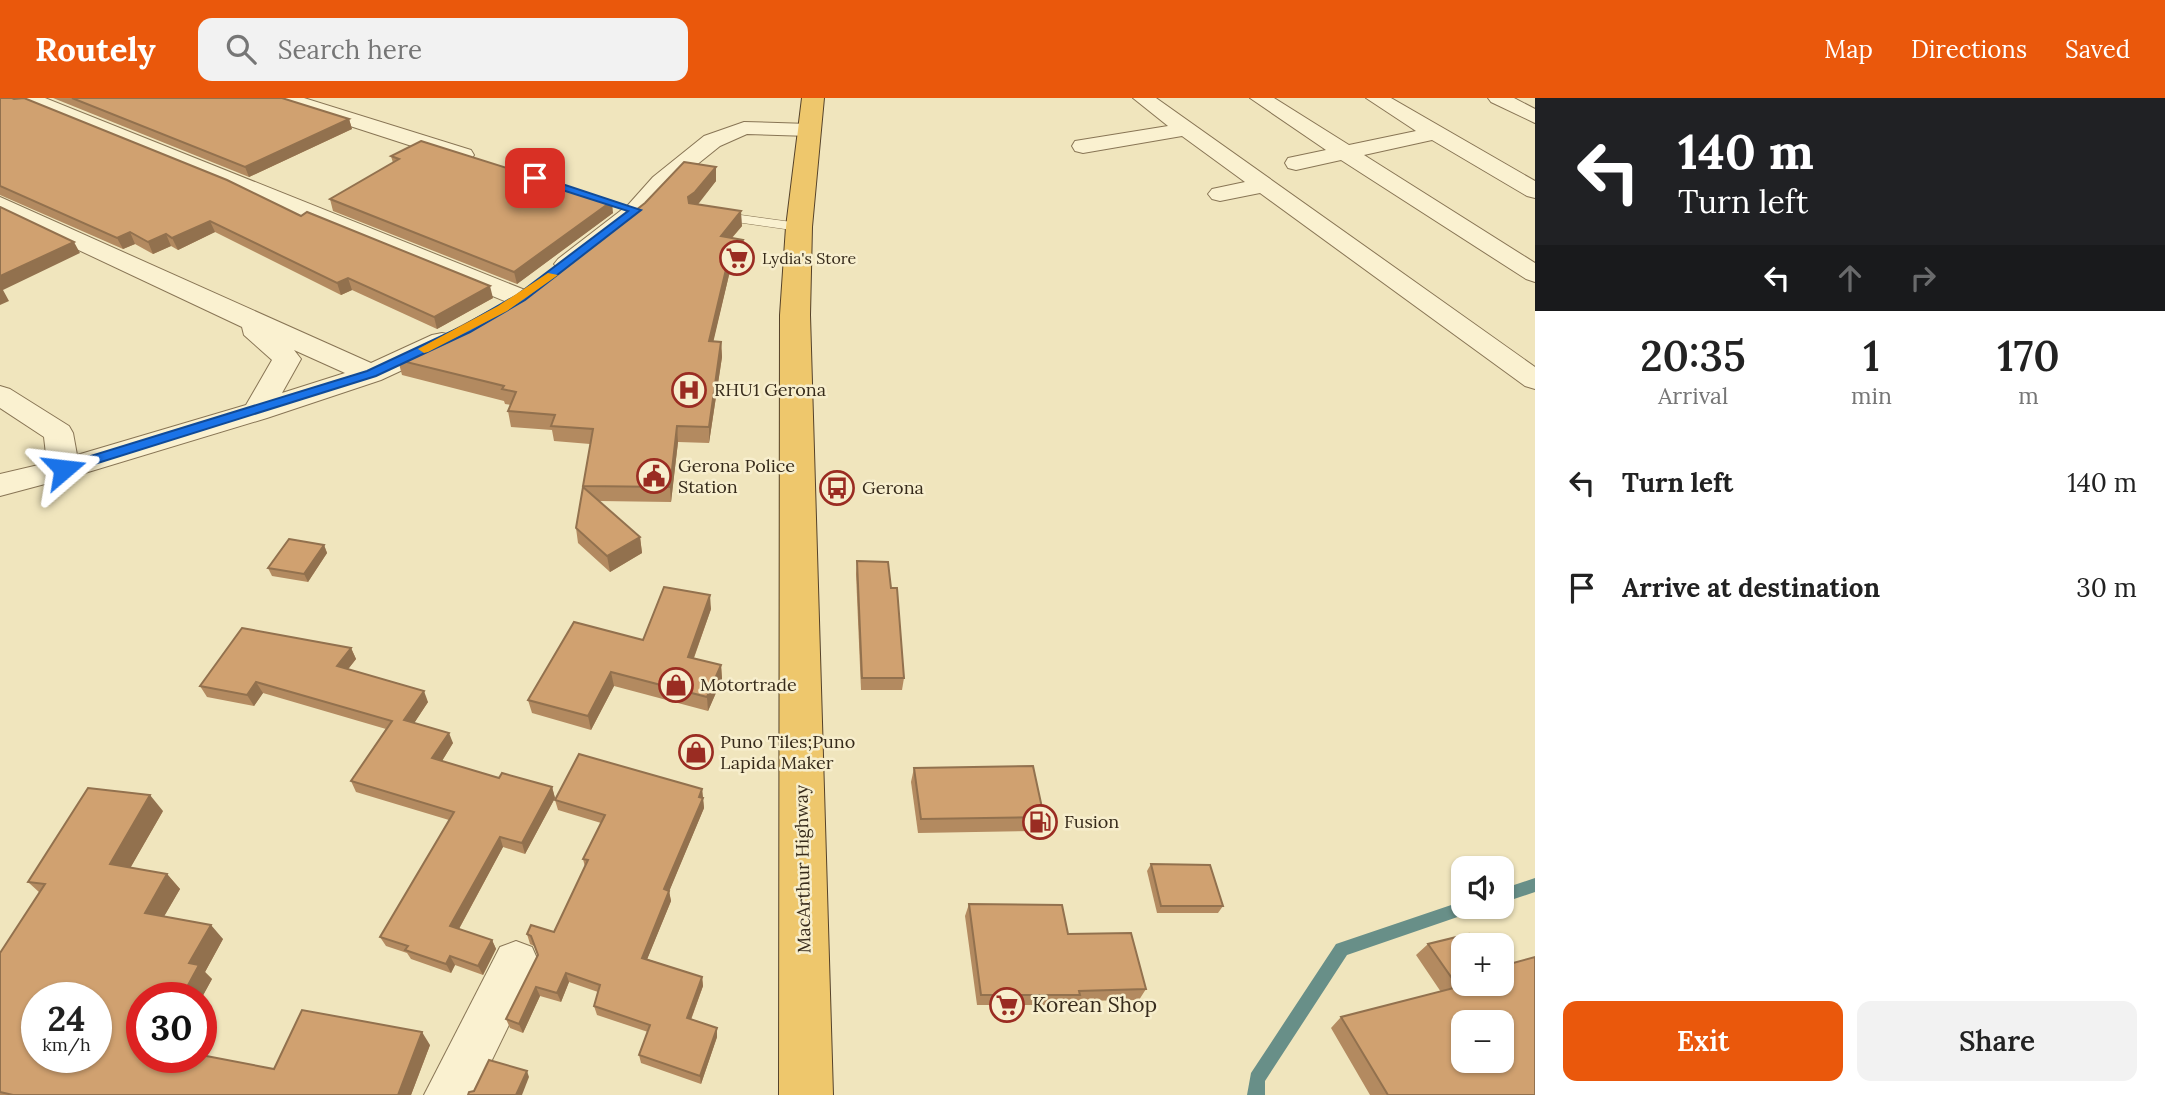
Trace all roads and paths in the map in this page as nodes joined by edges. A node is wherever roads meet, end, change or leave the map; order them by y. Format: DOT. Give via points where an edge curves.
graph roads {
  1 [pos="27,98"];
  2 [pos="283,98"];
  3 [pos="813,98"];
  4 [pos="1143,98"];
  5 [pos="1260,98"];
  6 [pos="1376,98"];
  7 [pos="1498,98"];
  8 [pos="1535,117"];
  9 [pos="1186,129"];
  10 [pos="809,130"];
  11 [pos="1435,133"];
  12 [pos="1083,146"];
  13 [pos="1346,153"];
  14 [pos="479,160"];
  15 [pos="1296,163"];
  16 [pos="1264,185"];
  17 [pos="1535,191"];
  18 [pos="1220,194"];
  19 [pos="609,202"];
  20 [pos="0,204"];
  21 [pos="636,210"];
  22 [pos="709,215"];
  23 [pos="799,227"];
  24 [pos="1535,274"];
  25 [pos="536,287"];
  26 [pos="244,318"];
  27 [pos="371,374"];
  28 [pos="1535,380"];
  29 [pos="0,395"];
  30 [pos="257,411"];
  31 [pos="64,469"];
  32 [pos="0,485"];
  33 [pos="516,963"];
  34 [pos="449,1095"];
  35 [pos="806,1095"];
  1 -- 25 [label="street"];
  2 -- 14 [label="street"];
  3 -- 10 [label="highway, MacArthur Highway"];
  4 -- 9 [label="street"];
  5 -- 13 [label="street"];
  6 -- 11 [label="street"];
  7 -- 8 [label="street"];
  9 -- 12 [label="street"];
  9 -- 16 [label="street"];
  10 -- 21 [label="street" via="744,128 712,141 661,182"];
  10 -- 23 [label="highway, MacArthur Highway"];
  11 -- 13 [label="street"];
  11 -- 17 [label="street"];
  13 -- 15 [label="street"];
  13 -- 24 [label="street"];
  16 -- 18 [label="street"];
  16 -- 28 [label="street"];
  19 -- 21 [label="street"];
  20 -- 26 [label="street"];
  21 -- 25 [label="street"];
  22 -- 23 [label="lane"];
  23 -- 35 [label="highway, MacArthur Highway" via="795,315"];
  25 -- 27 [label="street" via="476,323"];
  26 -- 27 [label="street"];
  26 -- 30 [label="street" via="287,359"];
  27 -- 30 [label="street"];
  29 -- 31 [label="street" via="58,433"];
  30 -- 31 [label="street"];
  31 -- 32 [label="street"];
  33 -- 34 [label="street"];
}
